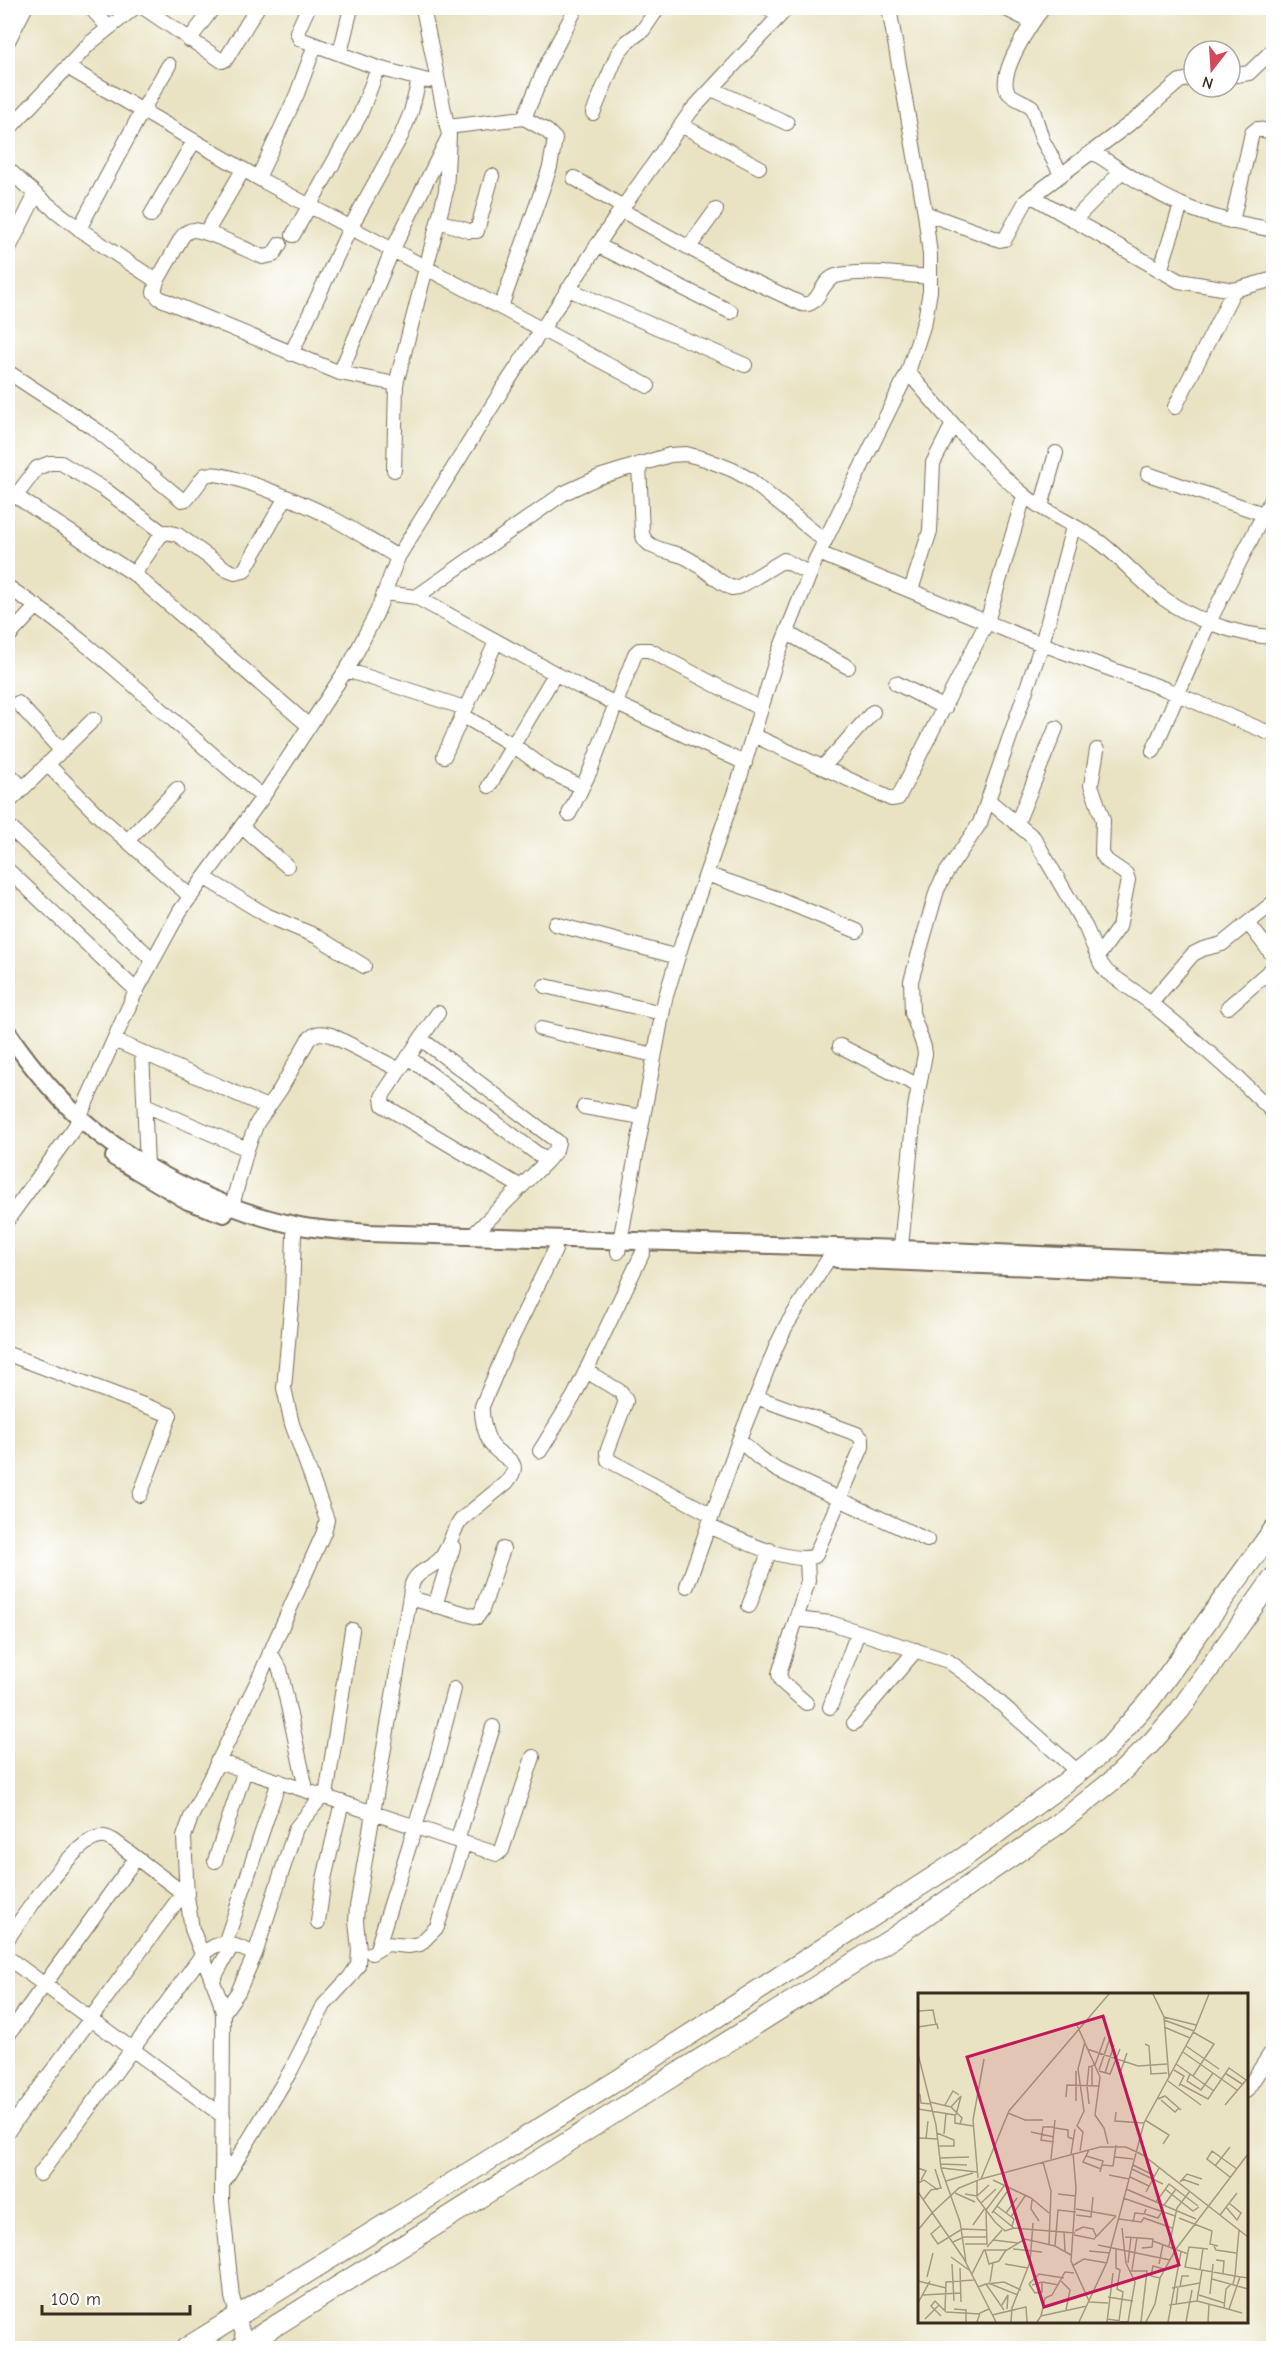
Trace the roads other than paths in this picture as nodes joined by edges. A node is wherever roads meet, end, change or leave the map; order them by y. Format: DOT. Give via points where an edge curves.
graph roads {
  1 [pos="25,8"];
  2 [pos="91,8"];
  3 [pos="134,8"];
  4 [pos="144,8"];
  5 [pos="213,8"];
  6 [pos="257,8"];
  7 [pos="308,8"];
  8 [pos="351,8"];
  9 [pos="423,8"];
  10 [pos="658,8"];
  11 [pos="767,8"];
  12 [pos="889,8"];
  13 [pos="1004,8"];
  14 [pos="1043,8"];
  15 [pos="572,9"];
  16 [pos="784,11"];
  17 [pos="1032,22"];
  18 [pos="108,27"];
  19 [pos="189,40"];
  20 [pos="8,41"];
  21 [pos="315,45"];
  22 [pos="1274,49"];
  23 [pos="340,53"];
  24 [pos="169,65"];
  25 [pos="67,67"];
  26 [pos="378,68"];
  27 [pos="1242,75"];
  28 [pos="419,80"];
  29 [pos="1182,82"];
  30 [pos="439,83"];
  31 [pos="712,89"];
  32 [pos="142,111"];
  33 [pos="593,113"];
  34 [pos="524,118"];
  35 [pos="788,123"];
  36 [pos="681,125"];
  37 [pos="8,130"];
  38 [pos="448,131"];
  39 [pos="1274,132"];
  40 [pos="194,141"];
  41 [pos="1094,152"];
  42 [pos="759,167"];
  43 [pos="8,169"];
  44 [pos="243,170"];
  45 [pos="1122,171"];
  46 [pos="1061,174"];
  47 [pos="492,176"];
  48 [pos="258,178"];
  49 [pos="573,178"];
  50 [pos="35,196"];
  51 [pos="1032,196"];
  52 [pos="1181,205"];
  53 [pos="309,206"];
  54 [pos="622,208"];
  55 [pos="716,210"];
  56 [pos="925,213"];
  57 [pos="151,215"];
  58 [pos="1074,220"];
  59 [pos="439,221"];
  60 [pos="1232,222"];
  61 [pos="350,228"];
  62 [pos="79,229"];
  63 [pos="1274,230"];
  64 [pos="206,233"];
  65 [pos="293,235"];
  66 [pos="280,244"];
  67 [pos="597,244"];
  68 [pos="689,247"];
  69 [pos="8,250"];
  70 [pos="392,251"];
  71 [pos="427,267"];
  72 [pos="1160,271"];
  73 [pos="930,278"];
  74 [pos="1274,279"];
  75 [pos="157,280"];
  76 [pos="568,289"];
  77 [pos="1234,290"];
  78 [pos="501,307"];
  79 [pos="731,312"];
  80 [pos="542,328"];
  81 [pos="291,354"];
  82 [pos="745,365"];
  83 [pos="908,372"];
  84 [pos="340,373"];
  85 [pos="11,374"];
  86 [pos="396,384"];
  87 [pos="648,386"];
  88 [pos="8,389"];
  89 [pos="1175,406"];
  90 [pos="953,424"];
  91 [pos="1056,453"];
  92 [pos="639,464"];
  93 [pos="394,470"];
  94 [pos="1148,474"];
  95 [pos="11,494"];
  96 [pos="1274,494"];
  97 [pos="1024,496"];
  98 [pos="286,498"];
  99 [pos="1041,507"];
  100 [pos="1269,516"];
  101 [pos="1073,526"];
  102 [pos="163,533"];
  103 [pos="822,547"];
  104 [pos="398,557"];
  105 [pos="134,574"];
  106 [pos="810,574"];
  107 [pos="8,587"];
  108 [pos="910,590"];
  109 [pos="384,593"];
  110 [pos="416,597"];
  111 [pos="37,606"];
  112 [pos="987,622"];
  113 [pos="1209,622"];
  114 [pos="786,633"];
  115 [pos="8,637"];
  116 [pos="1274,637"];
  117 [pos="496,642"];
  118 [pos="1042,644"];
  119 [pos="848,667"];
  120 [pos="346,669"];
  121 [pos="555,674"];
  122 [pos="896,683"];
  123 [pos="1179,695"];
  124 [pos="18,703"];
  125 [pos="616,705"];
  126 [pos="945,708"];
  127 [pos="761,709"];
  128 [pos="464,712"];
  129 [pos="873,712"];
  130 [pos="94,719"];
  131 [pos="309,726"];
  132 [pos="1056,728"];
  133 [pos="753,735"];
  134 [pos="1274,735"];
  135 [pos="513,745"];
  136 [pos="61,750"];
  137 [pos="1097,750"];
  138 [pos="1153,751"];
  139 [pos="444,756"];
  140 [pos="745,763"];
  141 [pos="47,764"];
  142 [pos="823,767"];
  143 [pos="8,773"];
  144 [pos="489,786"];
  145 [pos="582,787"];
  146 [pos="22,788"];
  147 [pos="177,789"];
  148 [pos="263,798"];
  149 [pos="988,800"];
  150 [pos="8,803"];
  151 [pos="570,814"];
  152 [pos="1017,823"];
  153 [pos="8,826"];
  154 [pos="242,827"];
  155 [pos="127,841"];
  156 [pos="287,866"];
  157 [pos="8,870"];
  158 [pos="706,874"];
  159 [pos="205,878"];
  160 [pos="191,897"];
  161 [pos="1274,902"];
  162 [pos="1248,923"];
  163 [pos="555,924"];
  164 [pos="857,931"];
  165 [pos="1098,956"];
  166 [pos="678,957"];
  167 [pos="1274,957"];
  168 [pos="153,960"];
  169 [pos="364,966"];
  170 [pos="1274,968"];
  171 [pos="545,986"];
  172 [pos="137,991"];
  173 [pos="1151,1003"];
  174 [pos="1228,1006"];
  175 [pos="438,1013"];
  176 [pos="662,1013"];
  177 [pos="541,1029"];
  178 [pos="8,1033"];
  179 [pos="421,1039"];
  180 [pos="114,1040"];
  181 [pos="840,1046"];
  182 [pos="142,1052"];
  183 [pos="8,1053"];
  184 [pos="654,1055"];
  185 [pos="408,1057"];
  186 [pos="400,1070"];
  187 [pos="919,1086"];
  188 [pos="145,1105"];
  189 [pos="267,1107"];
  190 [pos="584,1107"];
  191 [pos="1273,1111"];
  192 [pos="642,1117"];
  193 [pos="77,1122"];
  194 [pos="247,1149"];
  195 [pos="547,1161"];
  196 [pos="147,1165"];
  197 [pos="521,1187"];
  198 [pos="232,1206"];
  199 [pos="8,1219"];
  200 [pos="294,1234"];
  201 [pos="472,1236"];
  202 [pos="619,1246"];
  203 [pos="555,1250"];
  204 [pos="643,1252"];
  205 [pos="900,1256"];
  206 [pos="829,1258"];
  207 [pos="1274,1265"];
  208 [pos="1274,1277"];
  209 [pos="8,1354"];
  210 [pos="586,1371"];
  211 [pos="756,1397"];
  212 [pos="739,1440"];
  213 [pos="540,1451"];
  214 [pos="140,1495"];
  215 [pos="840,1501"];
  216 [pos="462,1519"];
  217 [pos="710,1520"];
  218 [pos="1274,1529"];
  219 [pos="927,1540"];
  220 [pos="503,1549"];
  221 [pos="770,1550"];
  222 [pos="807,1559"];
  223 [pos="1274,1577"];
  224 [pos="687,1586"];
  225 [pos="410,1598"];
  226 [pos="435,1606"];
  227 [pos="749,1606"];
  228 [pos="796,1619"];
  229 [pos="352,1630"];
  230 [pos="858,1632"];
  231 [pos="916,1650"];
  232 [pos="270,1652"];
  233 [pos="454,1689"];
  234 [pos="806,1703"];
  235 [pos="830,1707"];
  236 [pos="854,1723"];
  237 [pos="494,1726"];
  238 [pos="533,1757"];
  239 [pos="217,1761"];
  240 [pos="245,1770"];
  241 [pos="1078,1772"];
  242 [pos="279,1781"];
  243 [pos="306,1789"];
  244 [pos="325,1795"];
  245 [pos="342,1802"];
  246 [pos="374,1812"];
  247 [pos="415,1826"];
  248 [pos="460,1842"];
  249 [pos="136,1858"];
  250 [pos="215,1861"];
  251 [pos="185,1895"];
  252 [pos="318,1922"];
  253 [pos="8,1938"];
  254 [pos="229,1944"];
  255 [pos="377,1949"];
  256 [pos="255,1954"];
  257 [pos="202,1955"];
  258 [pos="8,1958"];
  259 [pos="358,1965"];
  260 [pos="212,1981"];
  261 [pos="45,1985"];
  262 [pos="224,2013"];
  263 [pos="89,2018"];
  264 [pos="8,2036"];
  265 [pos="1274,2048"];
  266 [pos="132,2049"];
  267 [pos="1248,2088"];
  268 [pos="223,2116"];
  269 [pos="8,2131"];
  270 [pos="40,2174"];
  271 [pos="222,2185"];
  272 [pos="237,2317"];
  273 [pos="243,2347"];
  274 [pos="186,2349"];
  1 -- 20 [label="street"];
  2 -- 18 [label="street"];
  3 -- 18 [label="street"];
  4 -- 19 [label="street"];
  5 -- 19 [label="street"];
  6 -- 19 [label="street" via="224,60 219,61"];
  7 -- 21 [label="street" via="297,36"];
  8 -- 23 [label="street"];
  9 -- 30 [label="street"];
  10 -- 33 [label="street" via="643,30 618,53"];
  11 -- 16 [label="street"];
  12 -- 56 [label="street"];
  13 -- 17 [label="street"];
  14 -- 17 [label="street"];
  15 -- 34 [label="street"];
  16 -- 31 [label="street"];
  17 -- 46 [label="street" via="1012,58 1007,91 1032,107 1042,139"];
  18 -- 25 [label="street"];
  21 -- 23 [label="street"];
  21 -- 48 [label="street"];
  22 -- 27 [label="street" via="1249,74"];
  23 -- 26 [label="street"];
  24 -- 32 [label="street"];
  25 -- 32 [label="street"];
  25 -- 37 [label="street"];
  26 -- 28 [label="street"];
  26 -- 53 [label="street" via="360,115"];
  28 -- 30 [label="street"];
  28 -- 61 [label="street" via="401,136"];
  29 -- 41 [label="street"];
  30 -- 38 [label="street"];
  31 -- 35 [label="street"];
  31 -- 36 [label="street"];
  32 -- 40 [label="street"];
  32 -- 62 [label="street"];
  34 -- 38 [label="street"];
  34 -- 78 [label="street" via="554,136 555,146"];
  36 -- 42 [label="street"];
  36 -- 54 [label="street"];
  38 -- 59 [label="street" via="448,175"];
  38 -- 70 [label="street"];
  39 -- 60 [label="street" via="1253,131"];
  40 -- 44 [label="street"];
  40 -- 57 [label="street"];
  41 -- 45 [label="street"];
  41 -- 46 [label="street"];
  43 -- 50 [label="street"];
  44 -- 48 [label="street"];
  44 -- 64 [label="street"];
  45 -- 52 [label="street"];
  45 -- 58 [label="street"];
  46 -- 51 [label="street"];
  47 -- 59 [label="street" via="477,231"];
  48 -- 53 [label="street"];
  49 -- 54 [label="street"];
  50 -- 62 [label="street"];
  50 -- 69 [label="street"];
  51 -- 56 [label="street" via="1003,240"];
  51 -- 58 [label="street"];
  52 -- 60 [label="street"];
  52 -- 72 [label="street"];
  53 -- 61 [label="street"];
  53 -- 65 [label="street"];
  54 -- 67 [label="street"];
  54 -- 68 [label="street"];
  55 -- 68 [label="street"];
  56 -- 73 [label="street"];
  58 -- 72 [label="street"];
  59 -- 71 [label="street"];
  60 -- 63 [label="street"];
  61 -- 70 [label="street"];
  61 -- 81 [label="street"];
  62 -- 75 [label="street"];
  64 -- 66 [label="street" via="263,257 273,255"];
  64 -- 75 [label="street" via="184,233"];
  67 -- 76 [label="street"];
  67 -- 79 [label="street"];
  68 -- 73 [label="street" via="731,271 807,305 835,276 890,274"];
  70 -- 71 [label="street"];
  70 -- 84 [label="street"];
  71 -- 78 [label="street"];
  71 -- 86 [label="street"];
  72 -- 77 [label="street" via="1179,281"];
  73 -- 83 [label="street" via="925,320"];
  74 -- 77 [label="street"];
  75 -- 81 [label="street" via="154,292 159,298"];
  76 -- 80 [label="street"];
  76 -- 82 [label="street"];
  77 -- 89 [label="street"];
  78 -- 80 [label="street"];
  80 -- 87 [label="street"];
  80 -- 104 [label="street"];
  81 -- 84 [label="street"];
  83 -- 90 [label="street"];
  83 -- 103 [label="street"];
  84 -- 86 [label="street"];
  85 -- 88 [label="street"];
  85 -- 98 [label="street" via="98,431 182,500 211,472"];
  86 -- 93 [label="street"];
  90 -- 97 [label="street"];
  90 -- 108 [label="street" via="933,463 930,531"];
  91 -- 99 [label="street"];
  92 -- 103 [label="street" via="686,454 722,465 749,479"];
  92 -- 106 [label="street" via="642,533 649,545 686,558 732,588 784,560"];
  92 -- 110 [label="street" via="564,493"];
  94 -- 100 [label="street"];
  95 -- 102 [label="street" via="37,468 61,463"];
  95 -- 105 [label="street"];
  96 -- 100 [label="street"];
  97 -- 99 [label="street"];
  97 -- 112 [label="street"];
  98 -- 102 [label="street" via="248,566 239,573 227,570 178,535"];
  98 -- 104 [label="street" via="330,517"];
  99 -- 101 [label="street"];
  100 -- 113 [label="street"];
  101 -- 113 [label="street" via="1100,542 1164,599"];
  101 -- 118 [label="street"];
  102 -- 105 [label="street"];
  103 -- 106 [label="street"];
  103 -- 108 [label="street"];
  104 -- 109 [label="street"];
  105 -- 131 [label="street"];
  106 -- 114 [label="street"];
  107 -- 111 [label="street"];
  108 -- 112 [label="street"];
  109 -- 110 [label="street"];
  109 -- 120 [label="street"];
  110 -- 117 [label="street"];
  111 -- 115 [label="street"];
  111 -- 148 [label="street" via="143,692"];
  112 -- 118 [label="street"];
  112 -- 126 [label="street"];
  113 -- 116 [label="street"];
  113 -- 123 [label="street"];
  114 -- 119 [label="street"];
  114 -- 127 [label="street"];
  117 -- 121 [label="street"];
  117 -- 128 [label="street"];
  118 -- 123 [label="street"];
  118 -- 149 [label="street"];
  120 -- 128 [label="street"];
  120 -- 131 [label="street"];
  121 -- 125 [label="street"];
  121 -- 135 [label="street"];
  122 -- 126 [label="street"];
  123 -- 134 [label="street"];
  123 -- 138 [label="street"];
  124 -- 136 [label="street"];
  125 -- 127 [label="street" via="635,654 644,649"];
  125 -- 140 [label="street"];
  125 -- 145 [label="street"];
  126 -- 142 [label="street" via="896,800"];
  127 -- 133 [label="street"];
  128 -- 135 [label="street"];
  128 -- 139 [label="street"];
  129 -- 142 [label="street"];
  130 -- 136 [label="street"];
  131 -- 148 [label="street"];
  132 -- 152 [label="street"];
  133 -- 140 [label="street"];
  133 -- 142 [label="street"];
  135 -- 144 [label="street"];
  135 -- 145 [label="street" via="550,772"];
  136 -- 141 [label="street"];
  137 -- 165 [label="street" via="1091,779 1103,820 1102,854 1128,880 1119,927"];
  140 -- 158 [label="street"];
  141 -- 146 [label="street"];
  141 -- 155 [label="street"];
  143 -- 146 [label="street"];
  145 -- 151 [label="street"];
  146 -- 150 [label="street"];
  147 -- 155 [label="street"];
  148 -- 154 [label="street"];
  149 -- 152 [label="street"];
  149 -- 187 [label="street" via="980,823 937,890 911,981 912,1013 924,1047"];
  152 -- 165 [label="street" via="1036,841"];
  153 -- 168 [label="street"];
  154 -- 156 [label="street"];
  154 -- 159 [label="street"];
  155 -- 160 [label="street"];
  157 -- 172 [label="street"];
  158 -- 164 [label="street" via="779,898"];
  158 -- 166 [label="street"];
  159 -- 160 [label="street"];
  159 -- 169 [label="street" via="268,916 316,936"];
  160 -- 168 [label="street"];
  161 -- 162 [label="street"];
  162 -- 167 [label="street"];
  162 -- 173 [label="street" via="1222,944 1193,954"];
  163 -- 166 [label="street"];
  165 -- 173 [label="street" via="1107,972"];
  166 -- 176 [label="street"];
  168 -- 172 [label="street"];
  170 -- 174 [label="street"];
  171 -- 176 [label="street"];
  172 -- 180 [label="street"];
  173 -- 191 [label="street"];
  175 -- 179 [label="street"];
  176 -- 184 [label="street"];
  177 -- 184 [label="street"];
  178 -- 193 [label="main road"];
  179 -- 185 [label="street"];
  179 -- 195 [label="street" via="557,1140 558,1147"];
  180 -- 182 [label="street"];
  180 -- 193 [label="street"];
  181 -- 187 [label="street"];
  182 -- 188 [label="street"];
  182 -- 189 [label="street"];
  183 -- 193 [label="main road" via="43,1098"];
  184 -- 192 [label="street"];
  185 -- 186 [label="street"];
  185 -- 195 [label="street"];
  186 -- 189 [label="street" via="331,1035 317,1033 308,1040"];
  186 -- 197 [label="street" via="382,1097 385,1107"];
  187 -- 205 [label="street"];
  188 -- 194 [label="street"];
  188 -- 196 [label="street"];
  189 -- 194 [label="street"];
  190 -- 192 [label="street"];
  192 -- 202 [label="street"];
  193 -- 196 [label="main road"];
  193 -- 199 [label="street"];
  193 -- 200 [label="main road" via="86,1138 188,1201 241,1221"];
  194 -- 198 [label="street"];
  195 -- 197 [label="street"];
  196 -- 198 [label="main road" via="191,1190"];
  197 -- 201 [label="street"];
  198 -- 201 [label="main road" via="300,1226 368,1233"];
  200 -- 203 [label="main road" via="369,1244"];
  200 -- 232 [label="street" via="284,1388 292,1424 327,1520"];
  201 -- 202 [label="main road"];
  202 -- 203 [label="main road"];
  202 -- 204 [label="main road"];
  202 -- 205 [label="main road"];
  203 -- 216 [label="street" via="482,1406 492,1446 513,1463 514,1469 507,1482"];
  204 -- 206 [label="main road"];
  204 -- 210 [label="street"];
  205 -- 206 [label="main road"];
  205 -- 207 [label="main road"];
  205 -- 208 [label="main road"];
  206 -- 211 [label="street" via="786,1326"];
  209 -- 214 [label="street" via="170,1415"];
  210 -- 213 [label="street"];
  210 -- 217 [label="street" via="621,1392 626,1401 607,1452 608,1460"];
  211 -- 212 [label="street"];
  211 -- 215 [label="street" via="860,1437 862,1447"];
  212 -- 215 [label="street" via="777,1470"];
  212 -- 217 [label="street"];
  215 -- 219 [label="street"];
  215 -- 222 [label="street" via="819,1552"];
  216 -- 225 [label="street" via="443,1555 415,1577"];
  216 -- 226 [label="street"];
  217 -- 221 [label="street"];
  217 -- 224 [label="street"];
  218 -- 241 [label="highway" via="1150,1700 1109,1747"];
  220 -- 226 [label="street" via="479,1615 471,1617"];
  221 -- 222 [label="street"];
  221 -- 227 [label="street"];
  222 -- 228 [label="street" via="808,1581"];
  223 -- 273 [label="highway" via="1180,1710 1152,1743 1058,1824 884,1944"];
  225 -- 226 [label="street"];
  225 -- 246 [label="street"];
  228 -- 230 [label="street" via="831,1623"];
  228 -- 234 [label="street" via="779,1674 782,1682"];
  229 -- 244 [label="street"];
  230 -- 231 [label="street"];
  230 -- 235 [label="street"];
  231 -- 236 [label="street"];
  231 -- 241 [label="street" via="948,1661 967,1674"];
  232 -- 239 [label="street"];
  232 -- 243 [label="street" via="280,1669"];
  233 -- 247 [label="street"];
  237 -- 248 [label="street"];
  238 -- 248 [label="street" via="502,1851 495,1854"];
  239 -- 240 [label="street"];
  239 -- 251 [label="street" via="186,1829"];
  240 -- 242 [label="street"];
  240 -- 250 [label="street"];
  241 -- 272 [label="highway" via="953,1865 655,2057"];
  242 -- 243 [label="street"];
  242 -- 254 [label="street"];
  243 -- 244 [label="street"];
  244 -- 245 [label="street"];
  244 -- 256 [label="street" via="296,1828"];
  245 -- 246 [label="street"];
  245 -- 252 [label="street"];
  246 -- 247 [label="street"];
  246 -- 259 [label="street" via="356,1921"];
  247 -- 248 [label="street"];
  247 -- 255 [label="street"];
  248 -- 255 [label="street" via="437,1927 415,1946 387,1944"];
  249 -- 251 [label="street"];
  249 -- 253 [label="street" via="106,1838 91,1840 56,1872"];
  249 -- 261 [label="street"];
  251 -- 257 [label="street"];
  251 -- 263 [label="street"];
  254 -- 256 [label="street"];
  254 -- 257 [label="street" via="210,1947"];
  254 -- 260 [label="street"];
  255 -- 259 [label="street"];
  256 -- 262 [label="street"];
  257 -- 260 [label="street"];
  257 -- 266 [label="street"];
  258 -- 261 [label="street"];
  259 -- 271 [label="street" via="324,2005 291,2070"];
  260 -- 262 [label="street"];
  261 -- 263 [label="street"];
  261 -- 264 [label="street"];
  262 -- 268 [label="street"];
  263 -- 266 [label="street"];
  263 -- 269 [label="street"];
  265 -- 267 [label="street"];
  266 -- 268 [label="street"];
  266 -- 270 [label="street"];
  268 -- 271 [label="street"];
  271 -- 272 [label="street" via="226,2251"];
  272 -- 273 [label="street"];
  272 -- 274 [label="highway"];
}
